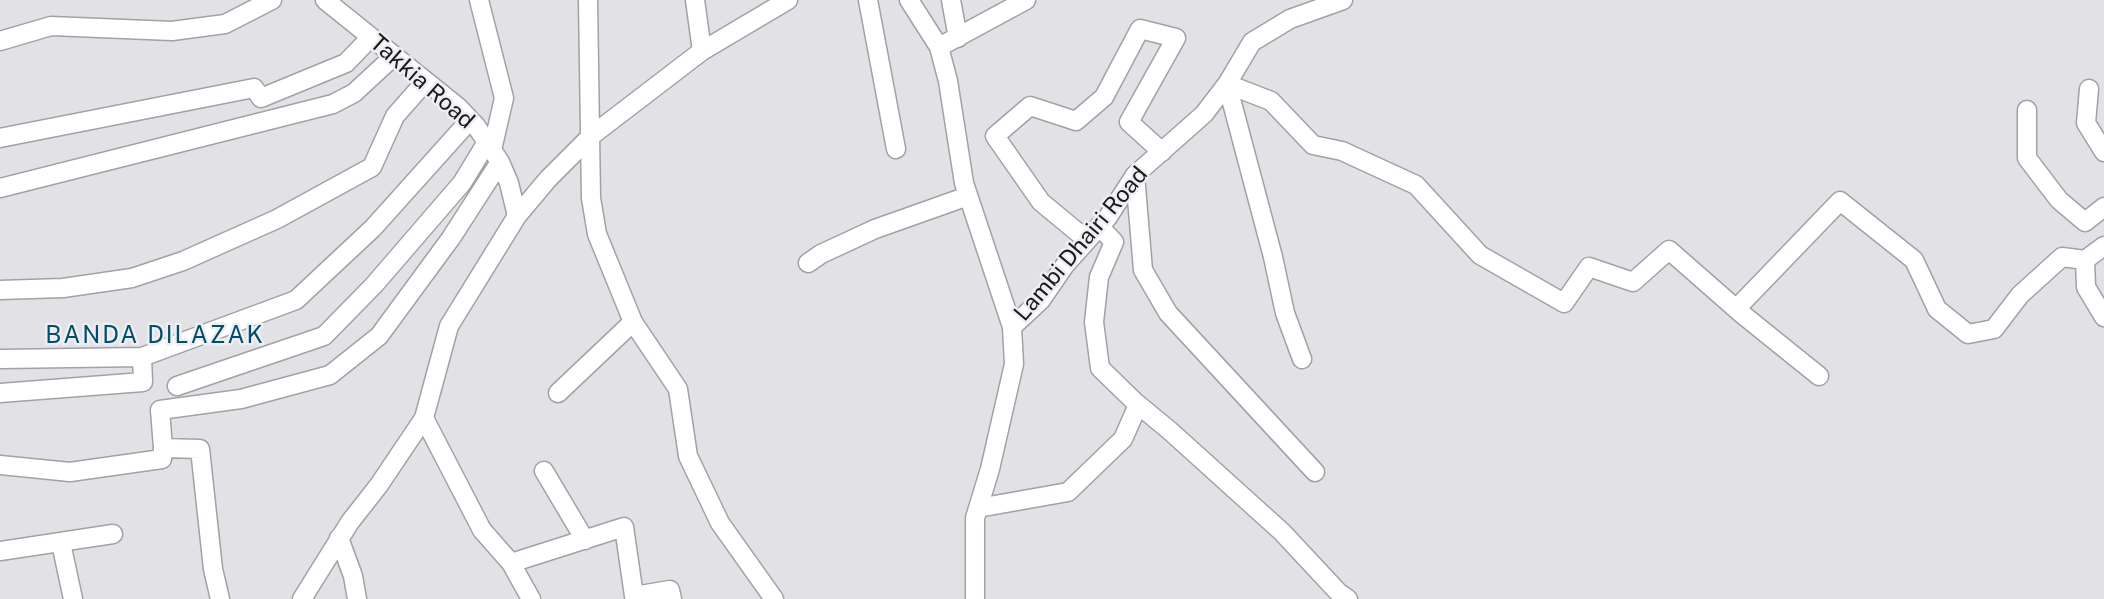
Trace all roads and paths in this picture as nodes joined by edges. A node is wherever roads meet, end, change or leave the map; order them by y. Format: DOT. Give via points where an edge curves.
graph roads {
  1 [pos="272,0"];
  2 [pos="324,0"];
  3 [pos="479,0"];
  4 [pos="588,0"];
  5 [pos="695,0"];
  6 [pos="788,0"];
  7 [pos="868,0"];
  8 [pos="909,0"];
  9 [pos="951,0"];
  10 [pos="1026,0"];
  11 [pos="1334,2"];
  12 [pos="371,37"];
  13 [pos="958,37"];
  14 [pos="0,41"];
  15 [pos="939,47"];
  16 [pos="702,51"];
  17 [pos="394,56"];
  18 [pos="425,82"];
  19 [pos="1227,84"];
  20 [pos="2089,89"];
  21 [pos="2027,110"];
  22 [pos="470,120"];
  23 [pos="591,136"];
  24 [pos="0,138"];
  25 [pos="896,149"];
  26 [pos="493,151"];
  27 [pos="1162,152"];
  28 [pos="2104,152"];
  29 [pos="1135,175"];
  30 [pos="0,188"];
  31 [pos="968,196"];
  32 [pos="2104,207"];
  33 [pos="517,216"];
  34 [pos="1093,233"];
  35 [pos="2104,246"];
  36 [pos="2085,260"];
  37 [pos="808,264"];
  38 [pos="0,290"];
  39 [pos="1736,309"];
  40 [pos="2104,317"];
  41 [pos="634,322"];
  42 [pos="1012,327"];
  43 [pos="142,357"];
  44 [pos="0,359"];
  45 [pos="1303,359"];
  46 [pos="1819,376"];
  47 [pos="177,386"];
  48 [pos="0,393"];
  49 [pos="558,393"];
  50 [pos="1138,405"];
  51 [pos="424,418"];
  52 [pos="163,448"];
  53 [pos="0,465"];
  54 [pos="544,471"];
  55 [pos="1315,472"];
  56 [pos="978,508"];
  57 [pos="113,534"];
  58 [pos="339,538"];
  59 [pos="585,540"];
  60 [pos="61,543"];
  61 [pos="0,551"];
  62 [pos="510,563"];
  63 [pos="671,594"];
  64 [pos="73,599"];
  65 [pos="220,599"];
  66 [pos="302,599"];
  67 [pos="357,599"];
  68 [pos="531,599"];
  69 [pos="774,599"];
  70 [pos="975,599"];
  71 [pos="1348,599"];
  1 -- 14 [label="street" via="225,24 172,31 51,26"];
  2 -- 12 [label="street, Takkia Road"];
  3 -- 26 [label="street" via="504,99"];
  4 -- 23 [label="street"];
  5 -- 16 [label="street"];
  6 -- 16 [label="street"];
  7 -- 25 [label="street"];
  8 -- 15 [label="street"];
  9 -- 13 [label="street"];
  10 -- 13 [label="street"];
  11 -- 19 [label="street, Lambi Dhairi Road" via="1290,19 1252,42"];
  12 -- 17 [label="street, Takkia Road"];
  12 -- 24 [label="street" via="346,64 261,98 254,88"];
  13 -- 15 [label="street"];
  15 -- 31 [label="street"];
  16 -- 23 [label="street"];
  17 -- 18 [label="street, Takkia Road"];
  17 -- 30 [label="street" via="354,93 333,104"];
  18 -- 22 [label="street, Takkia Road"];
  18 -- 38 [label="street" via="395,116 372,167 277,219 132,278 63,288"];
  19 -- 27 [label="street, Lambi Dhairi Road" via="1204,114"];
  19 -- 39 [label="street" via="1271,101 1313,145 1342,151 1416,185 1480,255 1564,303 1589,267 1633,282 1669,250"];
  19 -- 45 [label="street" via="1285,313"];
  20 -- 28 [label="street" via="2086,123"];
  21 -- 32 [label="street" via="2027,158 2059,200 2085,222"];
  22 -- 26 [label="street, Takkia Road"];
  22 -- 43 [label="street" via="373,228 296,300"];
  23 -- 33 [label="street"];
  23 -- 41 [label="street" via="590,198 597,234"];
  26 -- 33 [label="street, Takkia Road" via="509,183"];
  26 -- 47 [label="street" via="324,336"];
  26 -- 52 [label="street" via="451,238 379,336 330,375 241,400 160,410"];
  27 -- 29 [label="street, Lambi Dhairi Road"];
  27 -- 34 [label="street" via="1129,122 1176,38 1140,29 1104,97 1076,121 1030,106 995,136 1041,202"];
  29 -- 34 [label="street, Lambi Dhairi Road"];
  29 -- 55 [label="street" via="1143,270 1168,313"];
  31 -- 37 [label="street" via="875,229"];
  31 -- 42 [label="street"];
  33 -- 51 [label="street" via="449,326"];
  34 -- 42 [label="street, Lambi Dhairi Road" via="1041,300"];
  34 -- 50 [label="street" via="1114,242 1099,277 1094,322 1100,368"];
  35 -- 36 [label="street"];
  36 -- 39 [label="street" via="2062,257 2020,295 1994,329 1968,334 1937,309 1914,260 1840,201"];
  36 -- 40 [label="street" via="2086,287"];
  39 -- 46 [label="street"];
  41 -- 49 [label="street"];
  41 -- 69 [label="street" via="678,389 688,456 720,523"];
  42 -- 56 [label="street, Lambi Dhairi Road" via="1014,364"];
  43 -- 44 [label="street"];
  43 -- 48 [label="street" via="143,382"];
  50 -- 56 [label="street" via="1122,439 1068,492"];
  50 -- 71 [label="street" via="1282,532"];
  51 -- 58 [label="street"];
  51 -- 62 [label="street" via="482,530"];
  52 -- 53 [label="street" via="162,459 70,472"];
  52 -- 65 [label="street" via="200,449"];
  54 -- 59 [label="street"];
  56 -- 70 [label="street, Lambi Dhairi Road"];
  57 -- 60 [label="street"];
  58 -- 66 [label="street"];
  58 -- 67 [label="street"];
  59 -- 62 [label="street"];
  59 -- 63 [label="street" via="624,527 634,596"];
  60 -- 61 [label="street"];
  60 -- 64 [label="street"];
  62 -- 68 [label="street"];
}
